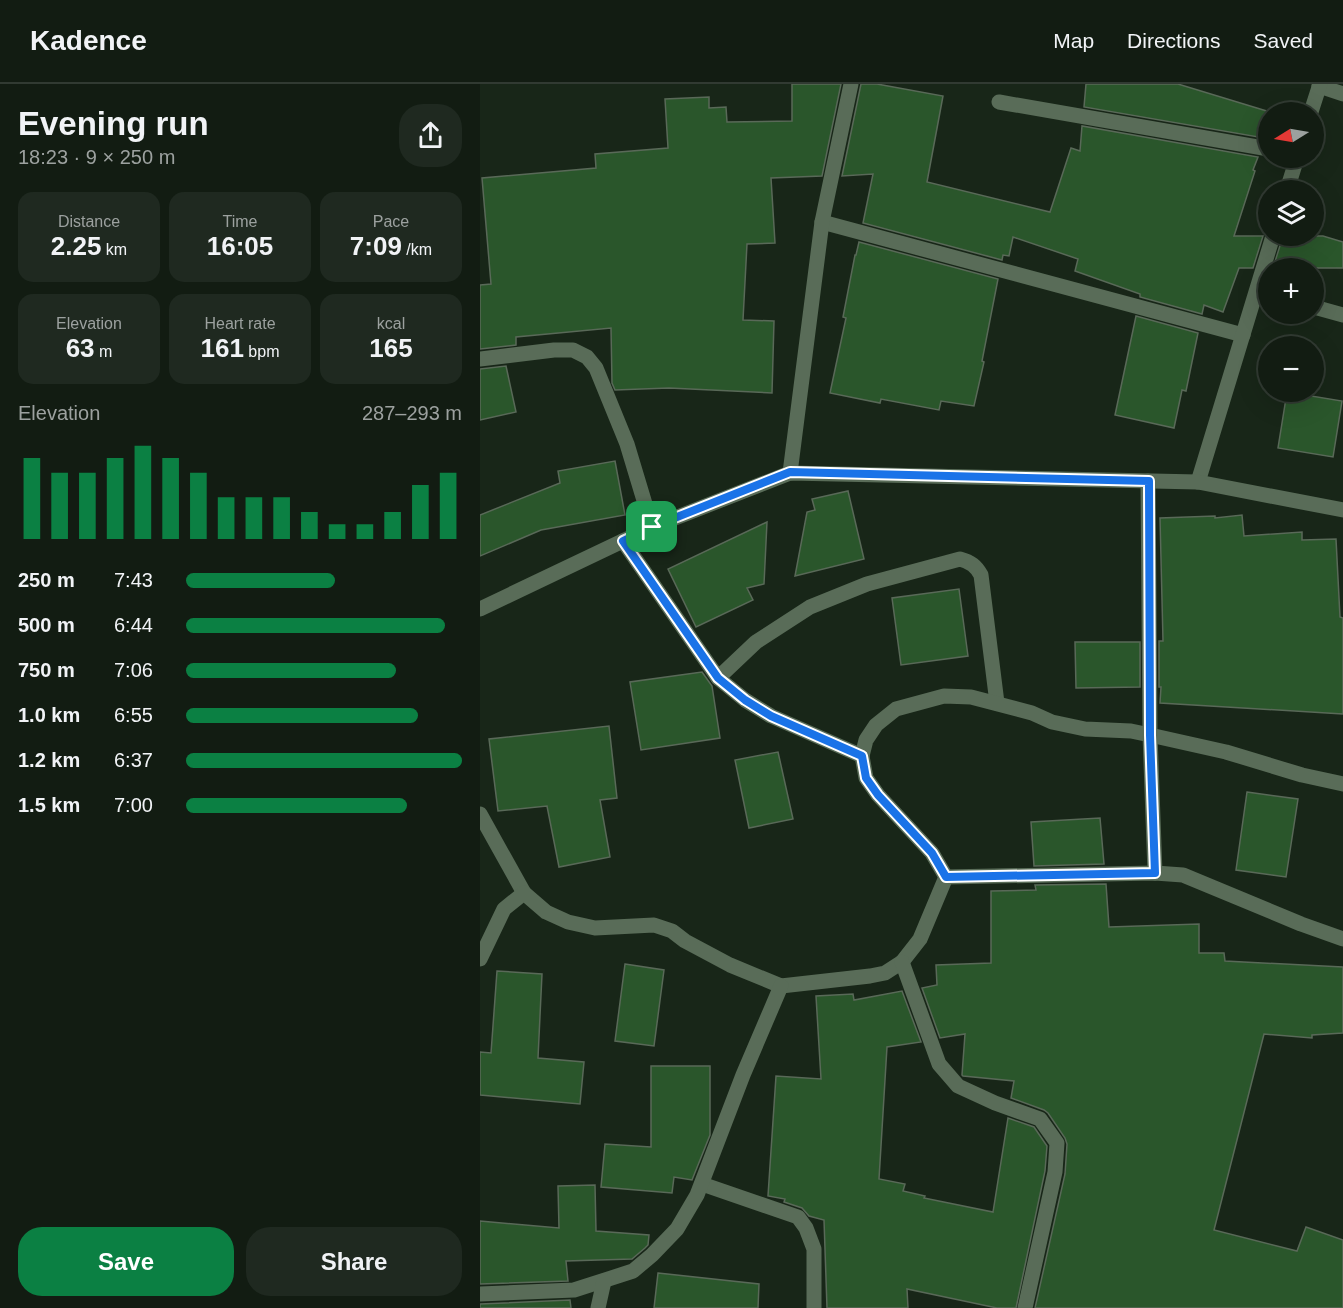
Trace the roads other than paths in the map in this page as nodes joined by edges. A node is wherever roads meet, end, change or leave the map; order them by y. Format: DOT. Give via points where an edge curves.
graph roads {
  1 [pos="851,84"];
  2 [pos="1320,85"];
  3 [pos="1343,94"];
  4 [pos="999,102"];
  5 [pos="1314,102"];
  6 [pos="1258,147"];
  7 [pos="822,222"];
  8 [pos="1258,303"];
  9 [pos="1324,310"];
  10 [pos="1343,315"];
  11 [pos="1243,335"];
  12 [pos="480,359"];
  13 [pos="790,472"];
  14 [pos="1149,481"];
  15 [pos="1198,482"];
  16 [pos="1343,510"];
  17 [pos="652,527"];
  18 [pos="623,541"];
  19 [pos="480,609"];
  20 [pos="718,678"];
  21 [pos="997,703"];
  22 [pos="1150,735"];
  23 [pos="862,756"];
  24 [pos="1343,784"];
  25 [pos="480,814"];
  26 [pos="1155,873"];
  27 [pos="946,877"];
  28 [pos="524,893"];
  29 [pos="1343,939"];
  30 [pos="480,959"];
  31 [pos="902,962"];
  32 [pos="781,986"];
  33 [pos="702,1184"];
  34 [pos="604,1281"];
  35 [pos="480,1294"];
  36 [pos="598,1308"];
  37 [pos="814,1308"];
  38 [pos="1025,1308"];
  1 -- 7 [label="street"];
  2 -- 3 [label="street"];
  2 -- 5 [label="street"];
  4 -- 6 [label="street"];
  7 -- 11 [label="street"];
  7 -- 13 [label="street"];
  8 -- 11 [label="street"];
  9 -- 10 [label="street"];
  11 -- 15 [label="street"];
  12 -- 17 [label="street" via="554,350 573,350 586,357 596,368 627,444"];
  13 -- 14 [label="street"];
  13 -- 17 [label="street"];
  14 -- 15 [label="street"];
  14 -- 22 [label="street"];
  15 -- 16 [label="street"];
  17 -- 18 [label="street"];
  18 -- 19 [label="street"];
  18 -- 20 [label="street"];
  20 -- 21 [label="street" via="756,642 810,607 867,584 960,559 977,567 981,576"];
  20 -- 23 [label="street" via="771,716"];
  21 -- 22 [label="street" via="1085,729"];
  21 -- 23 [label="street" via="944,696 896,709 876,725"];
  22 -- 24 [label="street"];
  22 -- 26 [label="street"];
  23 -- 27 [label="street" via="872,787 932,853"];
  25 -- 28 [label="street"];
  26 -- 27 [label="street"];
  26 -- 29 [label="street" via="1183,875"];
  27 -- 31 [label="street" via="920,939"];
  28 -- 30 [label="street" via="504,909"];
  28 -- 32 [label="street" via="546,912 568,922 595,928 654,924 730,965"];
  31 -- 32 [label="street" via="885,974"];
  31 -- 38 [label="street" via="939,1064 958,1086 1040,1119 1057,1143 1055,1172"];
  32 -- 33 [label="street"];
  33 -- 34 [label="street" via="677,1229 652,1255 633,1271"];
  33 -- 37 [label="street" via="798,1217 807,1228 814,1249"];
  34 -- 35 [label="street" via="574,1290"];
  34 -- 36 [label="street"];
}
